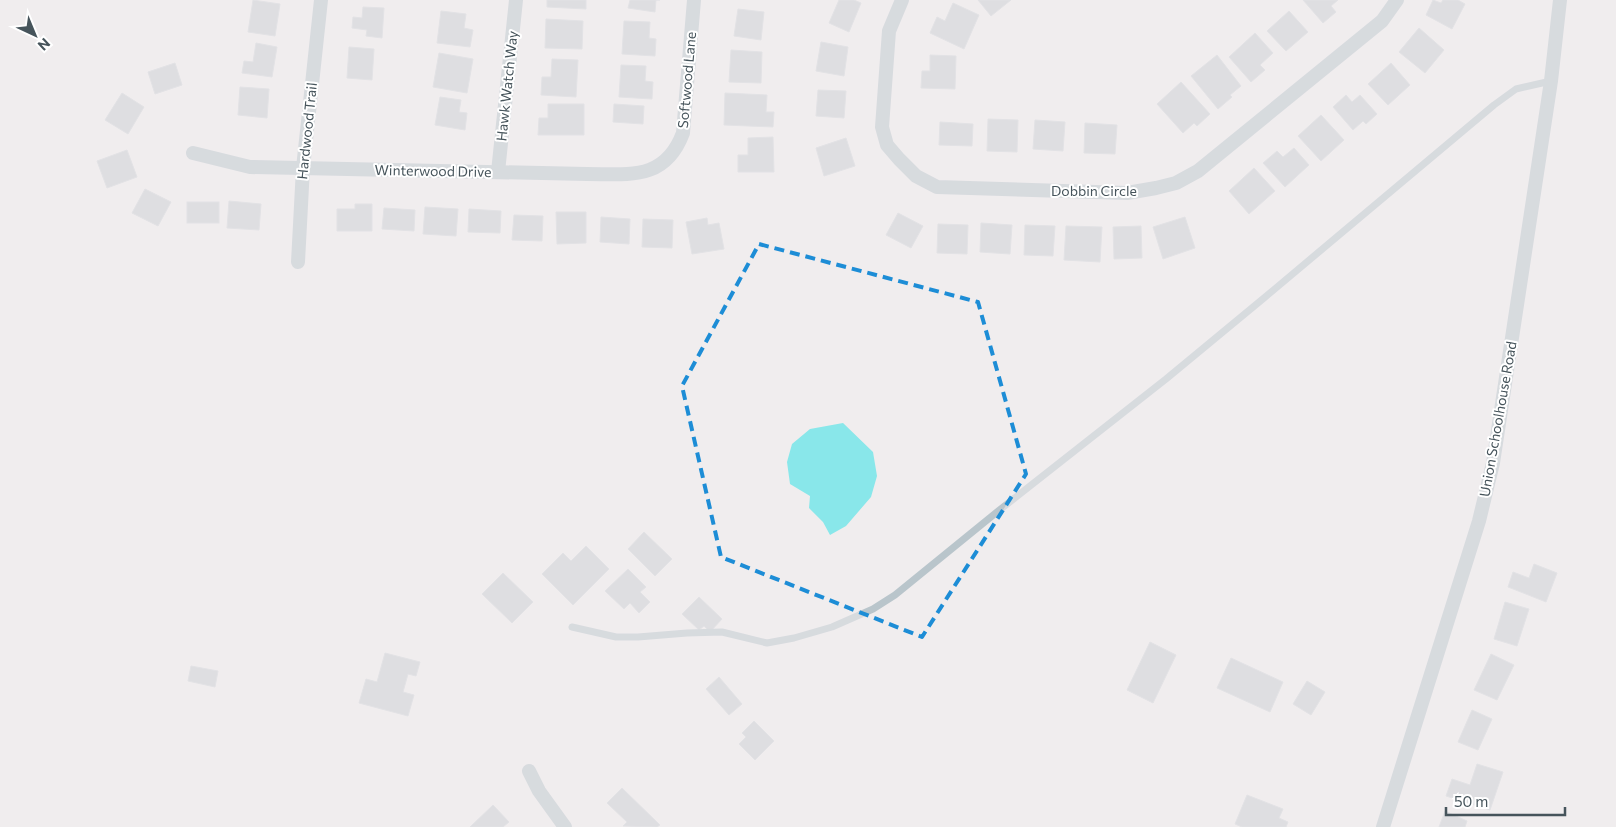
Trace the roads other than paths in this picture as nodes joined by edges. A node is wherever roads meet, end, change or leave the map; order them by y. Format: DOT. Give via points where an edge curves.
graph roads {
  1 [pos="321,0"];
  2 [pos="516,0"];
  3 [pos="694,0"];
  4 [pos="902,0"];
  5 [pos="1397,0"];
  6 [pos="1560,0"];
  7 [pos="1551,82"];
  8 [pos="193,153"];
  9 [pos="670,157"];
  10 [pos="302,168"];
  11 [pos="498,172"];
  12 [pos="298,262"];
  13 [pos="572,627"];
  14 [pos="529,771"];
  15 [pos="565,827"];
  16 [pos="1383,827"];
  1 -- 10 [label="street, Hardwood Trail"];
  2 -- 11 [label="street, Hawk Watch Way"];
  3 -- 9 [label="street, Softwood Lane" via="683,133 679,146"];
  4 -- 5 [label="street, Dobbin Circle" via="889,31 882,127 887,145 916,176 937,187 1127,193 1176,183 1198,170 1382,21"];
  6 -- 7 [label="street, Union Schoolhouse Road"];
  7 -- 13 [label="lane" via="1516,89 1494,105 1166,379 895,595 873,609 832,627 767,643 722,632 638,638 616,637"];
  7 -- 16 [label="street, Union Schoolhouse Road" via="1494,463"];
  8 -- 10 [label="street, Winterwood Drive" via="250,167"];
  9 -- 11 [label="street, Winterwood Drive" via="641,174"];
  10 -- 11 [label="street, Winterwood Drive"];
  10 -- 12 [label="street, Hardwood Trail"];
  14 -- 15 [label="street"];
}
